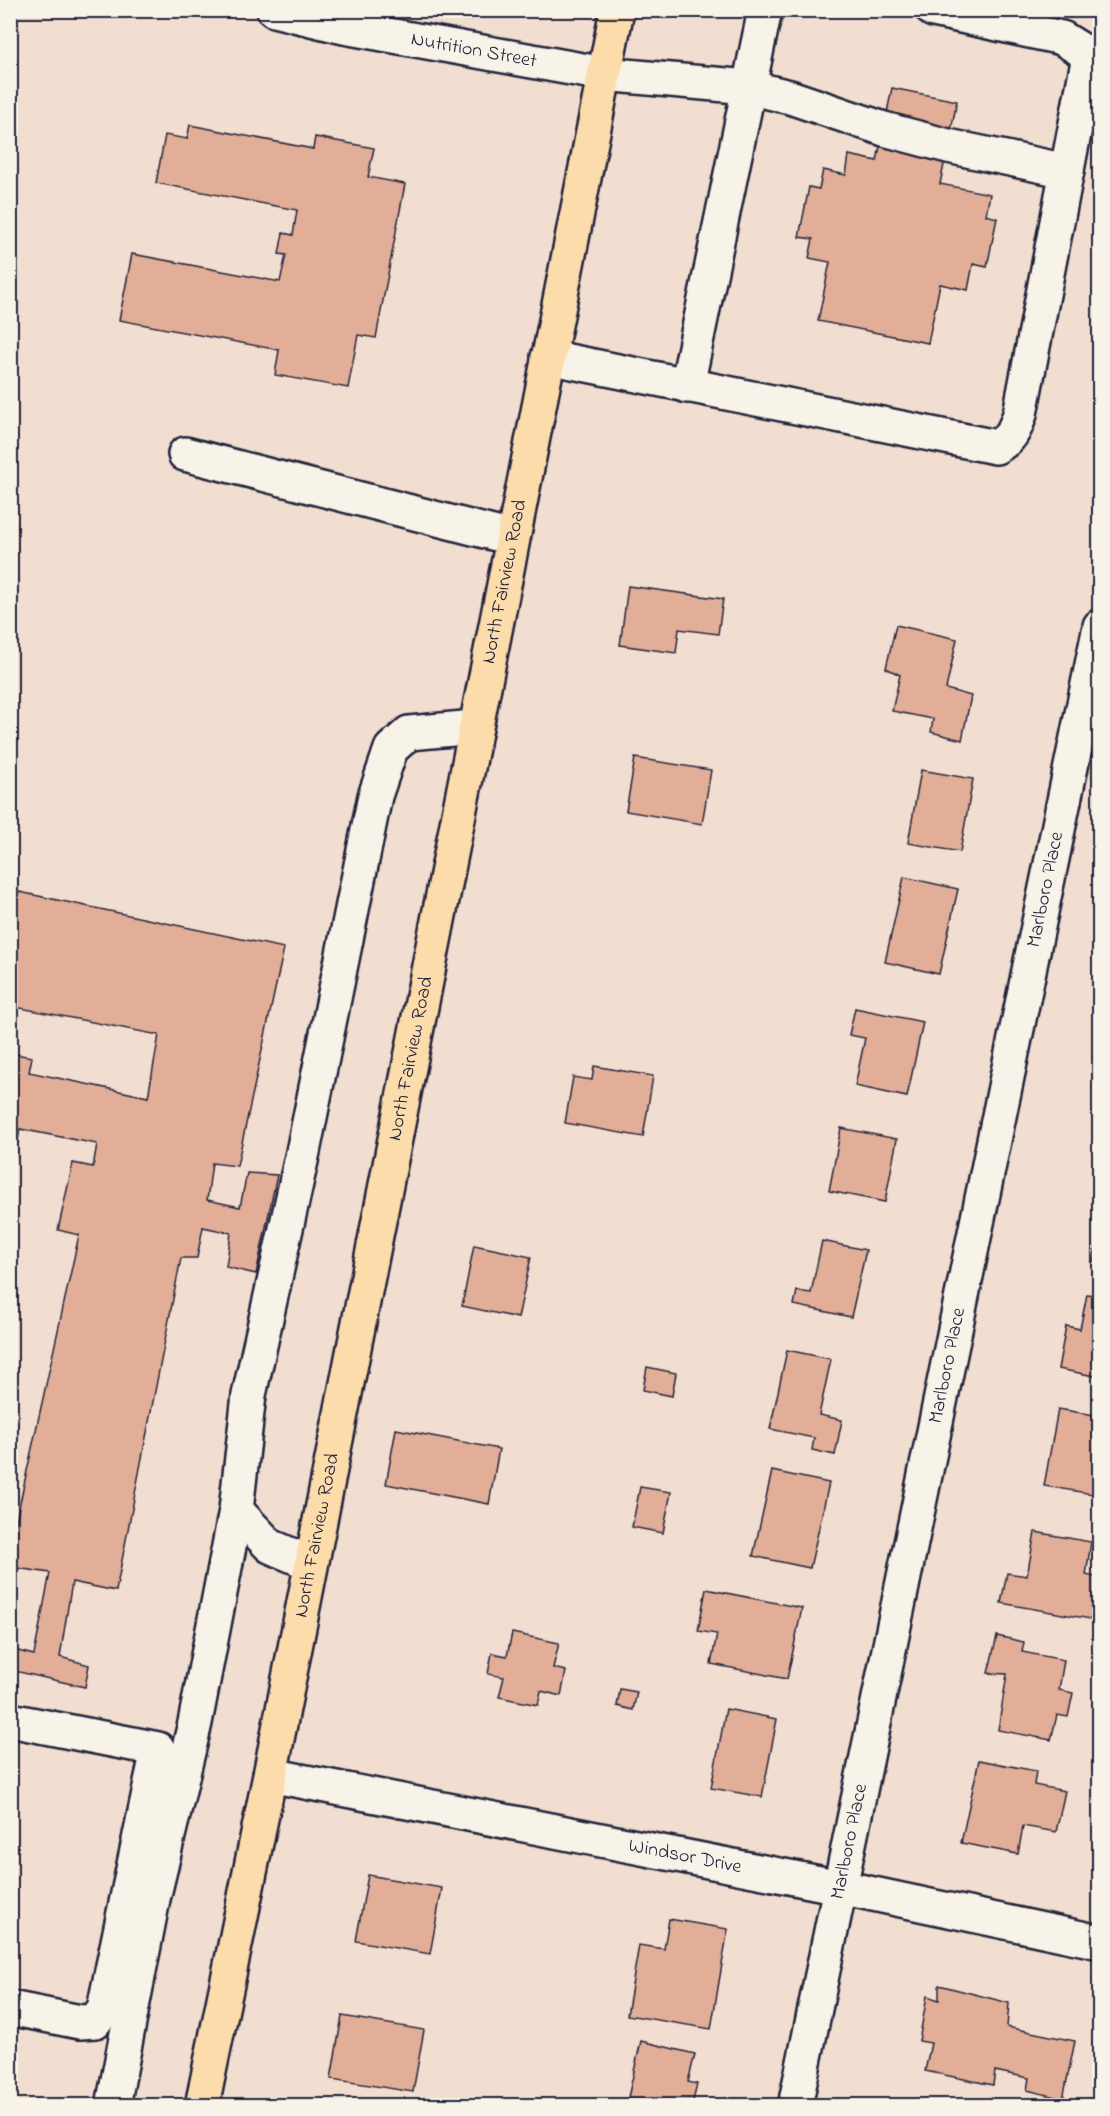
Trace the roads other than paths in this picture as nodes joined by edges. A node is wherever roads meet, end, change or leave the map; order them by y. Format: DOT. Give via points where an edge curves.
graph roads {
  1 [pos="274,10"];
  2 [pos="616,10"];
  3 [pos="765,10"];
  4 [pos="933,10"];
  5 [pos="604,74"];
  6 [pos="748,87"];
  7 [pos="1067,171"];
  8 [pos="548,357"];
  9 [pos="687,386"];
  10 [pos="185,454"];
  11 [pos="512,538"];
  12 [pos="1100,626"];
  13 [pos="475,728"];
  14 [pos="236,1510"];
  15 [pos="310,1563"];
  16 [pos="10,1720"];
  17 [pos="270,1775"];
  18 [pos="840,1887"];
  19 [pos="1100,1942"];
  20 [pos="10,2008"];
  21 [pos="112,2106"];
  22 [pos="202,2106"];
  23 [pos="795,2106"];
  1 -- 5 [label="street, Nutrition Street" via="344,27"];
  2 -- 5 [label="main road, North Fairview Road"];
  3 -- 6 [label="street"];
  4 -- 7 [label="street" via="1062,38 1083,51 1088,60"];
  5 -- 6 [label="street, Nutrition Street"];
  5 -- 8 [label="main road, North Fairview Road"];
  6 -- 7 [label="street, Nutrition Street" via="948,146"];
  6 -- 9 [label="street"];
  7 -- 9 [label="street" via="1020,414 1014,433 1006,442 996,447"];
  8 -- 9 [label="street"];
  8 -- 11 [label="main road, North Fairview Road"];
  10 -- 11 [label="street"];
  11 -- 13 [label="main road, North Fairview Road"];
  12 -- 18 [label="street, Marlboro Place"];
  13 -- 14 [label="street" via="409,733 391,749 375,796 249,1395"];
  13 -- 15 [label="main road, North Fairview Road"];
  14 -- 15 [label="street" via="270,1546"];
  14 -- 21 [label="street" via="195,1723 153,1899"];
  15 -- 17 [label="main road, North Fairview Road"];
  16 -- 20 [label="street" via="158,1749 104,2009 95,2021 80,2022"];
  17 -- 18 [label="street, Windsor Drive"];
  17 -- 22 [label="main road, North Fairview Road"];
  18 -- 19 [label="street, Windsor Drive"];
  18 -- 23 [label="street, Marlboro Place"];
}
